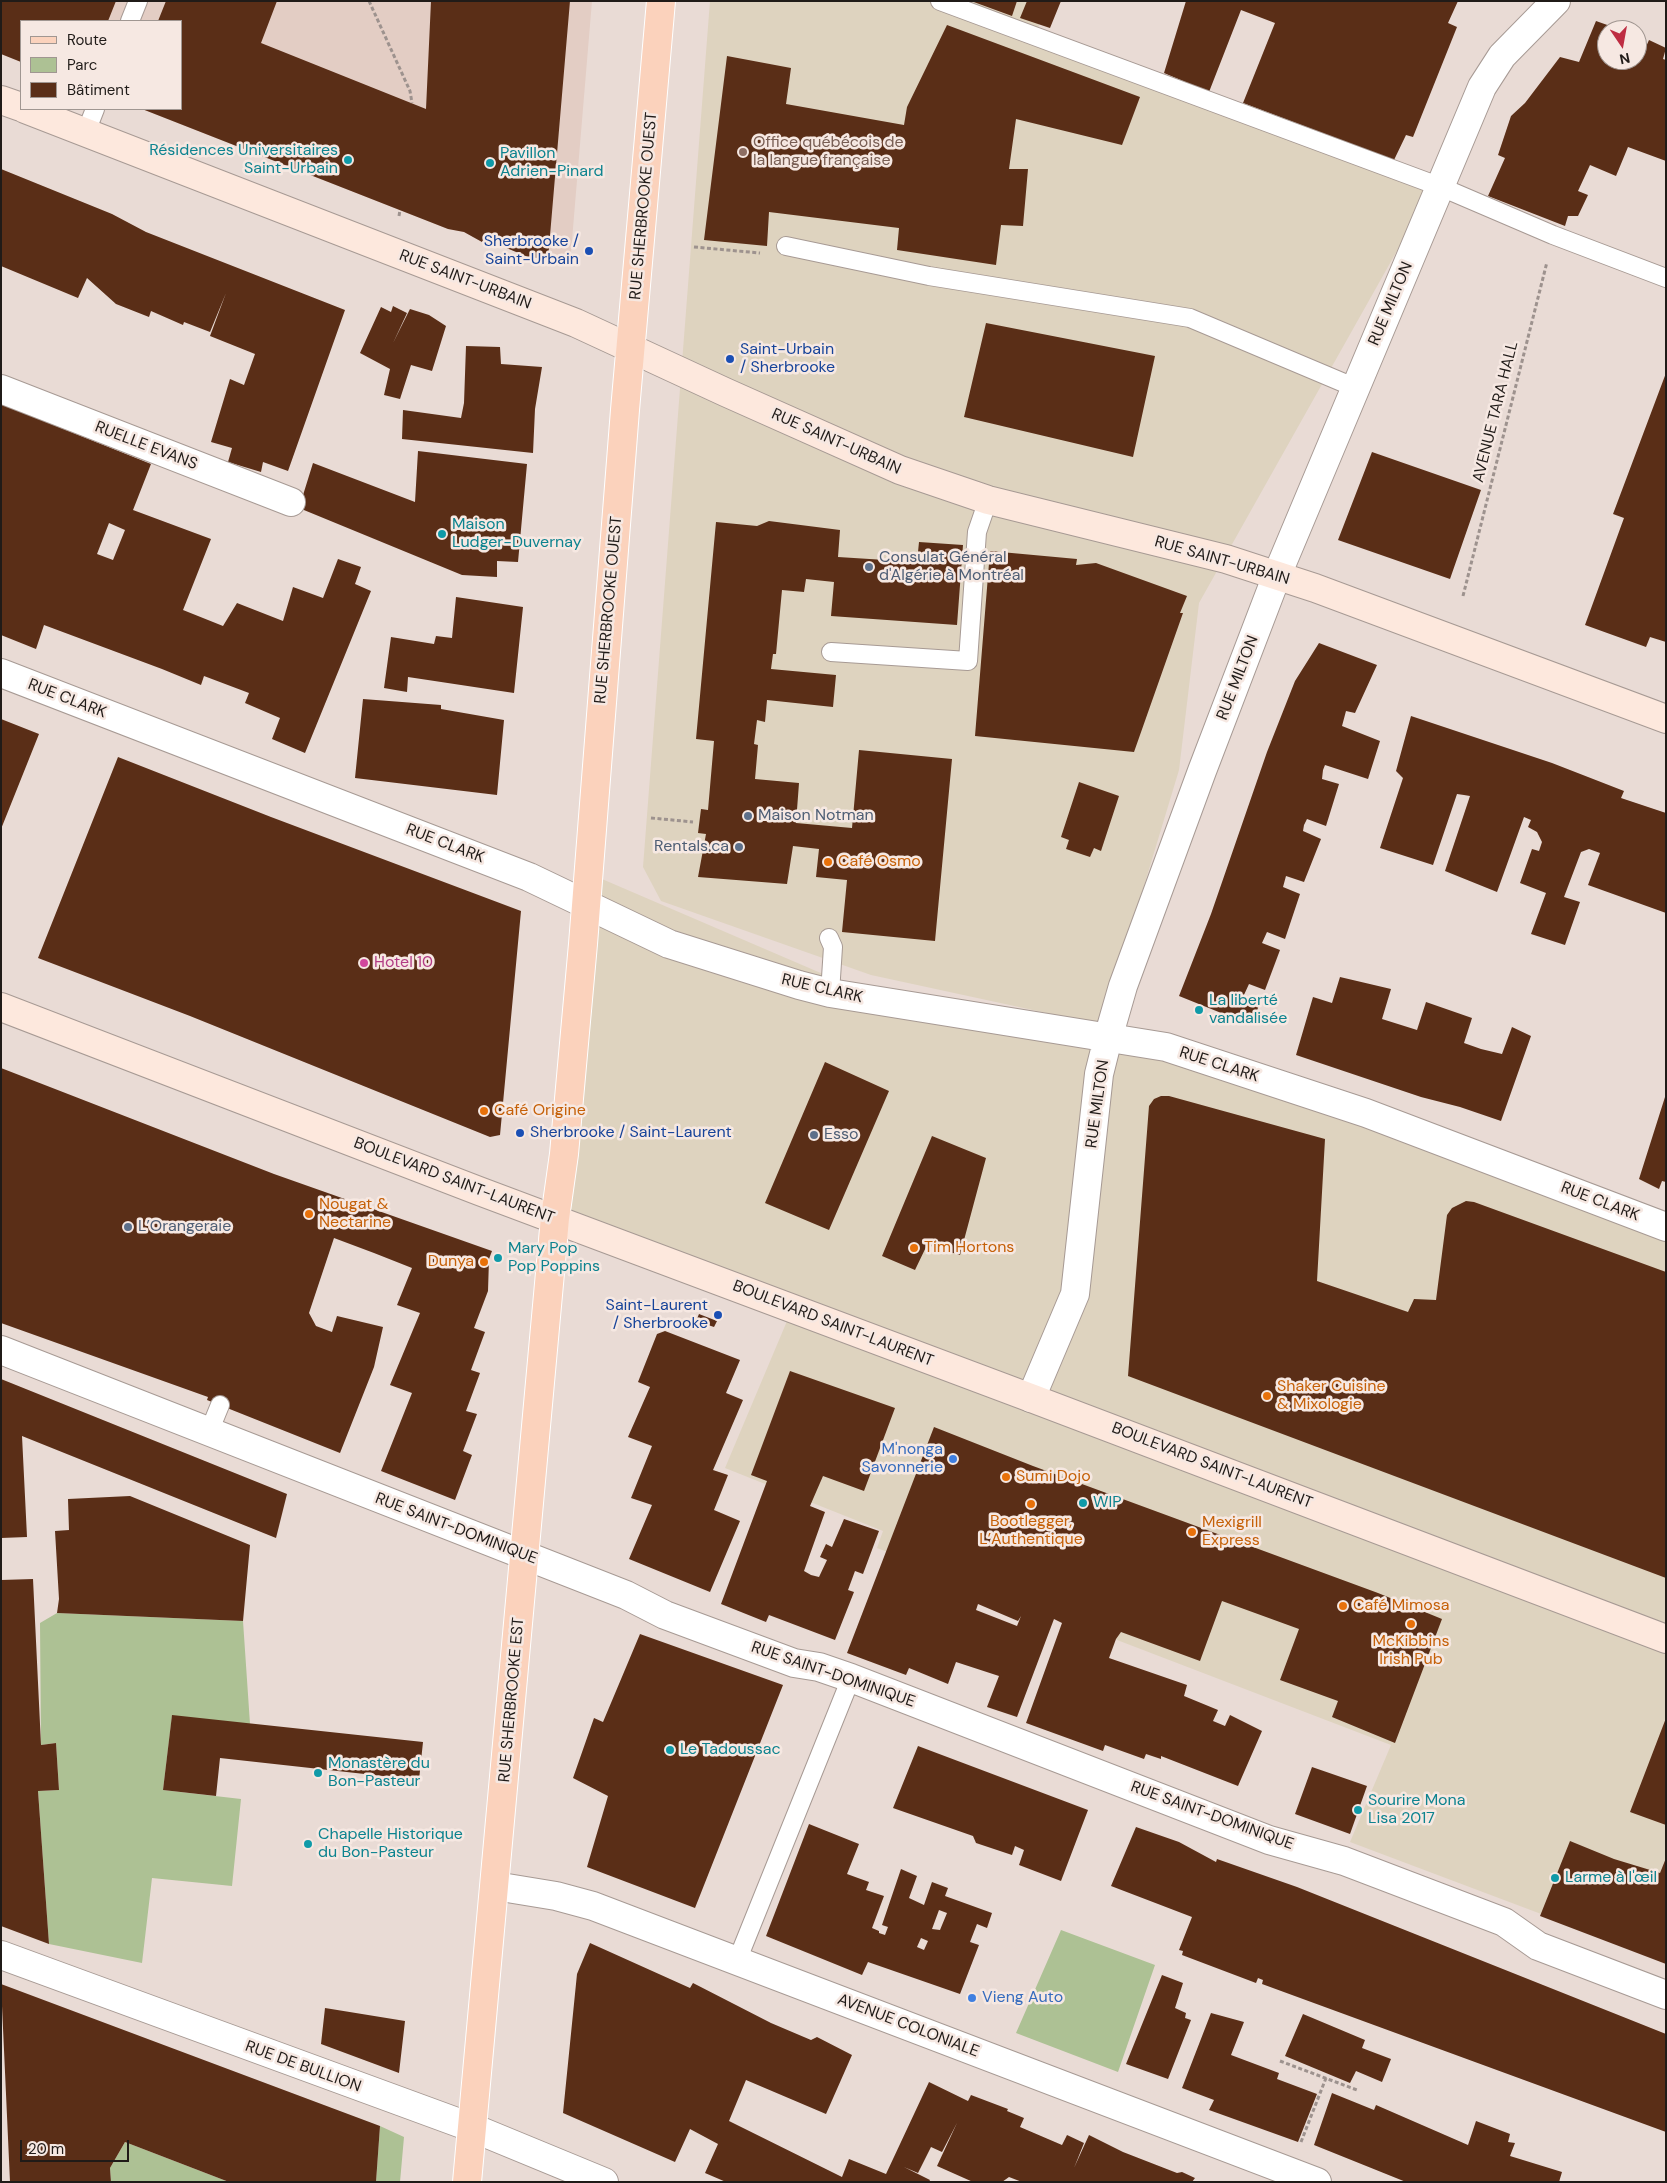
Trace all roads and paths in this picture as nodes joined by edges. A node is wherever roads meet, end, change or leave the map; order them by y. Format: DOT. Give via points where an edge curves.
graph roads {
  1 [pos="138,1"];
  2 [pos="369,1"];
  3 [pos="661,1"];
  4 [pos="940,1"];
  5 [pos="1556,1"];
  6 [pos="130,20"];
  7 [pos="1,100"];
  8 [pos="412,103"];
  9 [pos="20,107"];
  10 [pos="31,110"];
  11 [pos="91,120"];
  12 [pos="1440,187"];
  13 [pos="400,210"];
  14 [pos="399,216"];
  15 [pos="1553,235"];
  16 [pos="694,246"];
  17 [pos="786,246"];
  18 [pos="764,254"];
  19 [pos="1666,278"];
  20 [pos="631,350"];
  21 [pos="1356,388"];
  22 [pos="1,389"];
  23 [pos="988,500"];
  24 [pos="291,502"];
  25 [pos="1277,575"];
  26 [pos="1463,596"];
  27 [pos="831,652"];
  28 [pos="1,673"];
  29 [pos="1666,719"];
  30 [pos="651,818"];
  31 [pos="693,822"];
  32 [pos="586,905"];
  33 [pos="829,938"];
  34 [pos="830,993"];
  35 [pos="1,1007"];
  36 [pos="1108,1038"];
  37 [pos="556,1218"];
  38 [pos="1666,1227"];
  39 [pos="1,1350"];
  40 [pos="1032,1398"];
  41 [pos="220,1406"];
  42 [pos="209,1432"];
  43 [pos="525,1556"];
  44 [pos="1666,1639"];
  45 [pos="851,1678"];
  46 [pos="495,1886"];
  47 [pos="1,1955"];
  48 [pos="737,1961"];
  49 [pos="1666,1995"];
  50 [pos="1280,2061"];
  51 [pos="1326,2078"];
  52 [pos="1357,2090"];
  53 [pos="473,2128"];
  54 [pos="1298,2149"];
  55 [pos="467,2182"];
  56 [pos="604,2182"];
  57 [pos="1317,2182"];
  1 -- 6 [label="lane"];
  2 -- 8 [label="path" via="410,91"];
  3 -- 20 [label="main road, RUE SHERBROOKE OUEST"];
  4 -- 12 [label="lane"];
  5 -- 12 [label="street, RUE MILTON" via="1502,56 1482,87"];
  7 -- 9 [label="main road"];
  10 -- 11 [label="main road, RUE SAINT-URBAIN"];
  11 -- 20 [label="main road, RUE SAINT-URBAIN" via="576,323"];
  12 -- 15 [label="lane"];
  12 -- 21 [label="street, RUE MILTON"];
  13 -- 14 [label="path"];
  15 -- 19 [label="lane"];
  15 -- 26 [label="path, AVENUE TARA HALL"];
  16 -- 18 [label="path"];
  17 -- 21 [label="lane" via="930,276 1190,318"];
  20 -- 23 [label="main road, RUE SAINT-URBAIN" via="900,470"];
  20 -- 32 [label="main road, RUE SHERBROOKE OUEST"];
  21 -- 25 [label="street, RUE MILTON"];
  22 -- 24 [label="street, RUELLE EVANS"];
  23 -- 25 [label="main road, RUE SAINT-URBAIN" via="1226,559"];
  23 -- 27 [label="lane" via="978,532 968,661"];
  25 -- 29 [label="main road, RUE SAINT-URBAIN"];
  25 -- 36 [label="street, RUE MILTON" via="1123,986"];
  28 -- 32 [label="street, RUE CLARK" via="502,866"];
  30 -- 31 [label="path"];
  32 -- 34 [label="street, RUE CLARK" via="669,944"];
  32 -- 37 [label="main road, RUE SHERBROOKE OUEST"];
  33 -- 34 [label="lane" via="833,947"];
  34 -- 36 [label="street, RUE CLARK"];
  35 -- 37 [label="main road, BOULEVARD SAINT-LAURENT" via="470,1188"];
  36 -- 38 [label="street, RUE CLARK" via="1166,1047 1366,1112"];
  36 -- 40 [label="street, RUE MILTON" via="1099,1074 1075,1294"];
  37 -- 40 [label="main road, BOULEVARD SAINT-LAURENT"];
  37 -- 43 [label="main road, RUE SHERBROOKE EST"];
  39 -- 42 [label="street, RUE SAINT-DOMINIQUE"];
  40 -- 44 [label="main road, BOULEVARD SAINT-LAURENT"];
  41 -- 42 [label="lane"];
  42 -- 43 [label="street, RUE SAINT-DOMINIQUE"];
  43 -- 45 [label="street, RUE SAINT-DOMINIQUE" via="626,1595 674,1618 794,1663"];
  43 -- 46 [label="main road, RUE SHERBROOKE EST"];
  45 -- 48 [label="lane"];
  45 -- 49 [label="street, RUE SAINT-DOMINIQUE" via="1269,1840 1344,1861 1504,1922 1538,1946"];
  46 -- 48 [label="street, AVENUE COLONIALE" via="593,1906"];
  46 -- 53 [label="main road, RUE SHERBROOKE EST"];
  47 -- 53 [label="street, RUE DE BULLION"];
  48 -- 57 [label="street, AVENUE COLONIALE"];
  50 -- 51 [label="path"];
  51 -- 52 [label="path"];
  51 -- 54 [label="path"];
  53 -- 55 [label="main road, RUE SHERBROOKE EST"];
  53 -- 56 [label="street, RUE DE BULLION"];
}
